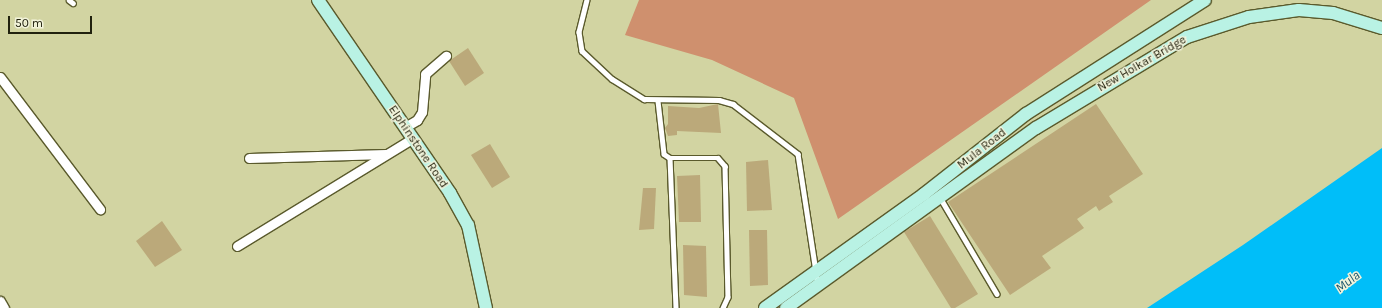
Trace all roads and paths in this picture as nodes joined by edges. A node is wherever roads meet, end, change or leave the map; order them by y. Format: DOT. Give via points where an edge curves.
graph roads {
  1 [pos="318,0"];
  2 [pos="588,0"];
  3 [pos="1205,0"];
  4 [pos="1382,28"];
  5 [pos="446,56"];
  6 [pos="0,77"];
  7 [pos="658,101"];
  8 [pos="405,127"];
  9 [pos="1005,131"];
  10 [pos="412,138"];
  11 [pos="1014,144"];
  12 [pos="387,154"];
  13 [pos="249,158"];
  14 [pos="670,158"];
  15 [pos="937,192"];
  16 [pos="100,209"];
  17 [pos="237,246"];
  18 [pos="817,280"];
  19 [pos="997,294"];
  20 [pos="0,301"];
  21 [pos="4,308"];
  22 [pos="486,308"];
  23 [pos="676,308"];
  24 [pos="723,308"];
  25 [pos="766,308"];
  26 [pos="786,308"];
  1 -- 8 [label="main road, Elphinstone Road"];
  2 -- 7 [label="lane" via="579,32 582,51 612,79 644,99"];
  3 -- 9 [label="main road, Mula Road" via="1026,114"];
  4 -- 11 [label="main road, New Holkar Bridge" via="1314,11 1249,17 1182,40"];
  5 -- 8 [label="street" via="425,74 422,112 417,120"];
  6 -- 16 [label="street"];
  7 -- 14 [label="lane" via="661,144 664,154"];
  7 -- 18 [label="lane" via="719,100 733,104 798,154"];
  8 -- 10 [label="main road, Elphinstone Road"];
  9 -- 11 [label="main road"];
  9 -- 15 [label="main road, Mula Road"];
  10 -- 12 [label="street"];
  10 -- 22 [label="main road, Elphinstone Road" via="468,225"];
  11 -- 15 [label="main road, Mula Road"];
  12 -- 13 [label="street"];
  12 -- 17 [label="street"];
  14 -- 23 [label="lane"];
  14 -- 24 [label="lane" via="718,158 726,166 728,297"];
  15 -- 18 [label="main road, Mula Road"];
  15 -- 19 [label="lane"];
  18 -- 25 [label="main road, Mula Road"];
  18 -- 26 [label="main road, Mula Road"];
  20 -- 21 [label="street"];
}
